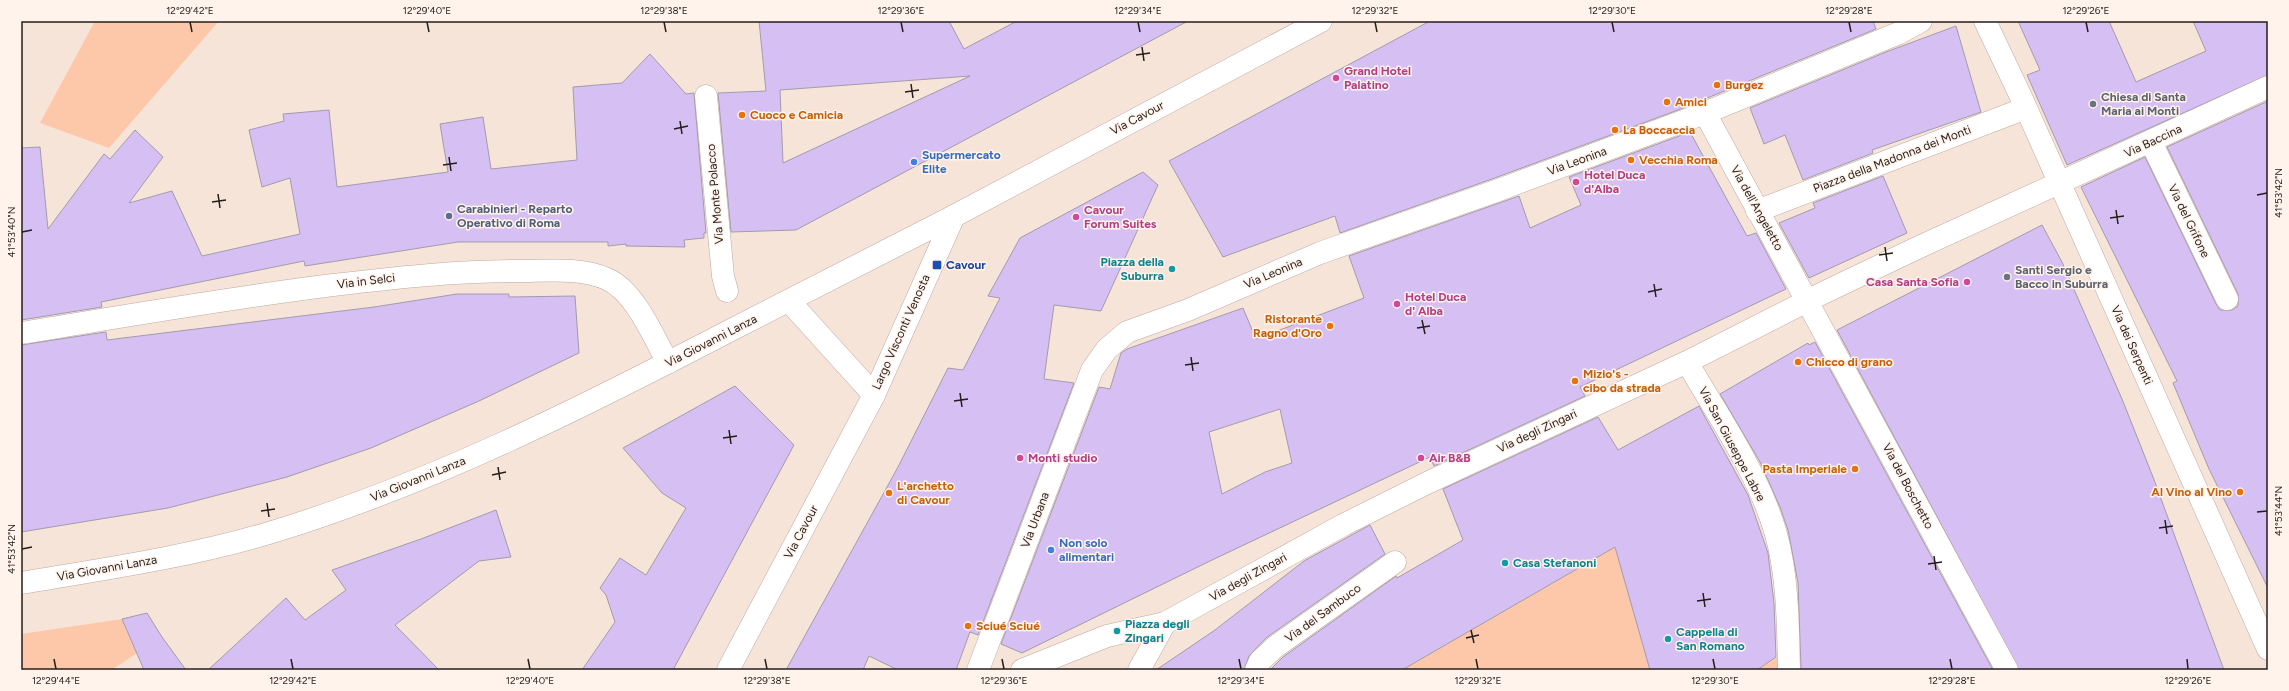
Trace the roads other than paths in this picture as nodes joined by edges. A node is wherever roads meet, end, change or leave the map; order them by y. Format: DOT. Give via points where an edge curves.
graph roads {
  1 [pos="1321,21"];
  2 [pos="1921,21"];
  3 [pos="1985,21"];
  4 [pos="2268,87"];
  5 [pos="706,96"];
  6 [pos="2026,108"];
  7 [pos="1705,113"];
  8 [pos="2151,142"];
  9 [pos="2060,184"];
  10 [pos="1757,211"];
  11 [pos="954,216"];
  12 [pos="727,291"];
  13 [pos="2227,299"];
  14 [pos="789,301"];
  15 [pos="1808,302"];
  16 [pos="21,333"];
  17 [pos="1687,362"];
  18 [pos="668,363"];
  19 [pos="1092,370"];
  20 [pos="874,395"];
  21 [pos="1395,562"];
  22 [pos="21,583"];
  23 [pos="1165,623"];
  24 [pos="2268,649"];
  25 [pos="728,670"];
  26 [pos="978,670"];
  27 [pos="1022,670"];
  28 [pos="1139,670"];
  29 [pos="1256,670"];
  30 [pos="1789,670"];
  31 [pos="2007,670"];
  1 -- 11 [label="street, Via Cavour"];
  2 -- 7 [label="street, Via Leonina" via="1899,33"];
  3 -- 6 [label="street, Via dei Serpenti"];
  4 -- 8 [label="street, Via Baccina"];
  5 -- 12 [label="street, Via Monte Polacco" via="723,276"];
  6 -- 9 [label="street, Via dei Serpenti"];
  6 -- 10 [label="street, Piazza della Madonna dei Monti"];
  7 -- 10 [label="street, Via dell'Angeletto"];
  7 -- 19 [label="street, Via Leonina" via="1320,253 1188,310 1127,332 1107,349"];
  8 -- 9 [label="street, Via Baccina"];
  8 -- 13 [label="street, Via del Grifone"];
  9 -- 15 [label="street, Via degli Zingari" via="1914,249"];
  9 -- 24 [label="street, Via dei Serpenti"];
  10 -- 15 [label="street, Via dell'Angeletto"];
  11 -- 14 [label="street"];
  11 -- 20 [label="street, Largo Visconti Venosta"];
  14 -- 18 [label="street, Via Giovanni Lanza"];
  14 -- 20 [label="street, Largo Visconti Venosta"];
  15 -- 17 [label="street, Via degli Zingari"];
  15 -- 31 [label="street, Via del Boschetto"];
  16 -- 18 [label="street, Via in Selci" via="235,298 398,277 446,272 568,271 597,275 616,283 638,309"];
  17 -- 23 [label="street, Via degli Zingari" via="1372,510"];
  17 -- 30 [label="street, Via San Giuseppe Labre" via="1752,476 1776,533 1784,581"];
  18 -- 22 [label="street, Via Giovanni Lanza" via="505,442 425,478 357,504 216,548 122,567"];
  19 -- 26 [label="street, Via Urbana"];
  20 -- 25 [label="street, Via Cavour"];
  21 -- 29 [label="street, Via del Sambuco" via="1275,647 1260,661"];
  23 -- 27 [label="street" via="1107,636"];
  23 -- 28 [label="street"];
}
